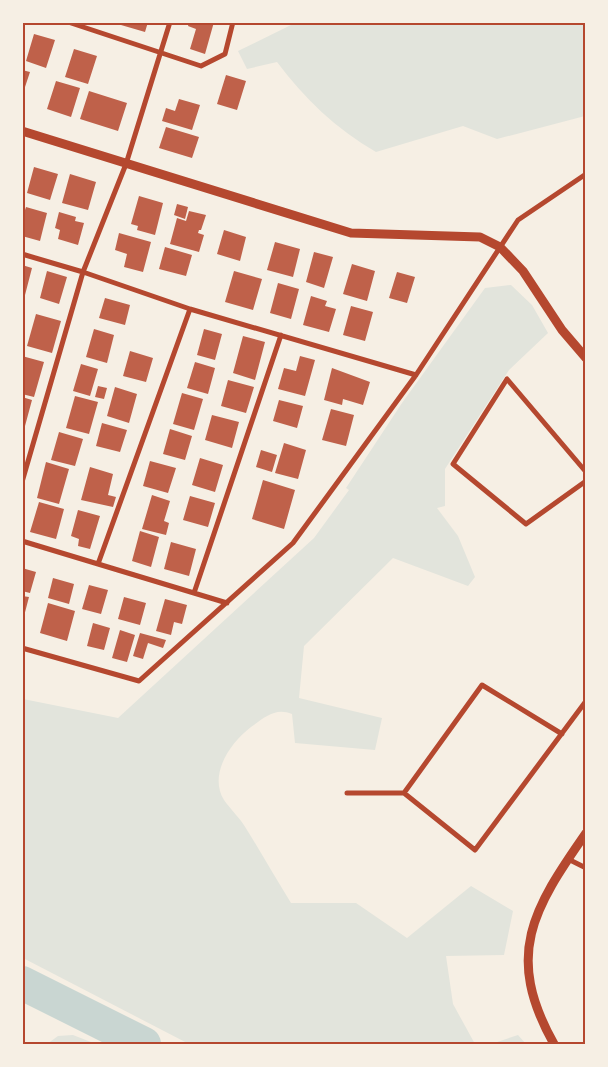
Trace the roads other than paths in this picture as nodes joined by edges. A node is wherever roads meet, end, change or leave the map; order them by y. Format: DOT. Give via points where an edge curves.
graph roads {
  1 [pos="68,22"];
  2 [pos="170,22"];
  3 [pos="233,22"];
  4 [pos="162,54"];
  5 [pos="22,131"];
  6 [pos="126,164"];
  7 [pos="586,174"];
  8 [pos="500,247"];
  9 [pos="22,254"];
  10 [pos="83,272"];
  11 [pos="190,309"];
  12 [pos="281,336"];
  13 [pos="586,358"];
  14 [pos="416,375"];
  15 [pos="586,472"];
  16 [pos="586,481"];
  17 [pos="22,482"];
  18 [pos="22,541"];
  19 [pos="98,564"];
  20 [pos="194,593"];
  21 [pos="227,603"];
  22 [pos="22,648"];
  23 [pos="586,701"];
  24 [pos="562,734"];
  25 [pos="347,793"];
  26 [pos="404,793"];
  27 [pos="586,833"];
  28 [pos="568,858"];
  29 [pos="586,868"];
  30 [pos="554,1044"];
  1 -- 4 [label="street"];
  2 -- 4 [label="street"];
  3 -- 4 [label="street" via="224,54 201,66"];
  4 -- 6 [label="street"];
  5 -- 6 [label="street"];
  6 -- 8 [label="street" via="351,233 480,236"];
  6 -- 10 [label="street"];
  7 -- 8 [label="street" via="518,220"];
  8 -- 13 [label="street" via="523,271 562,330"];
  8 -- 14 [label="street"];
  9 -- 10 [label="street"];
  10 -- 11 [label="street"];
  10 -- 17 [label="street"];
  11 -- 12 [label="street"];
  11 -- 19 [label="street"];
  12 -- 14 [label="street"];
  12 -- 20 [label="street"];
  14 -- 21 [label="street" via="292,543"];
  15 -- 16 [label="street" via="506,379 453,464 526,524"];
  18 -- 19 [label="street"];
  19 -- 20 [label="street"];
  20 -- 21 [label="street"];
  21 -- 22 [label="street" via="139,681"];
  23 -- 24 [label="street"];
  24 -- 26 [label="street" via="482,685"];
  24 -- 26 [label="street" via="475,850"];
  25 -- 26 [label="street"];
  27 -- 28 [label="street"];
  28 -- 29 [label="street"];
  28 -- 30 [label="street" via="535,915 529,942 532,996"];
}
